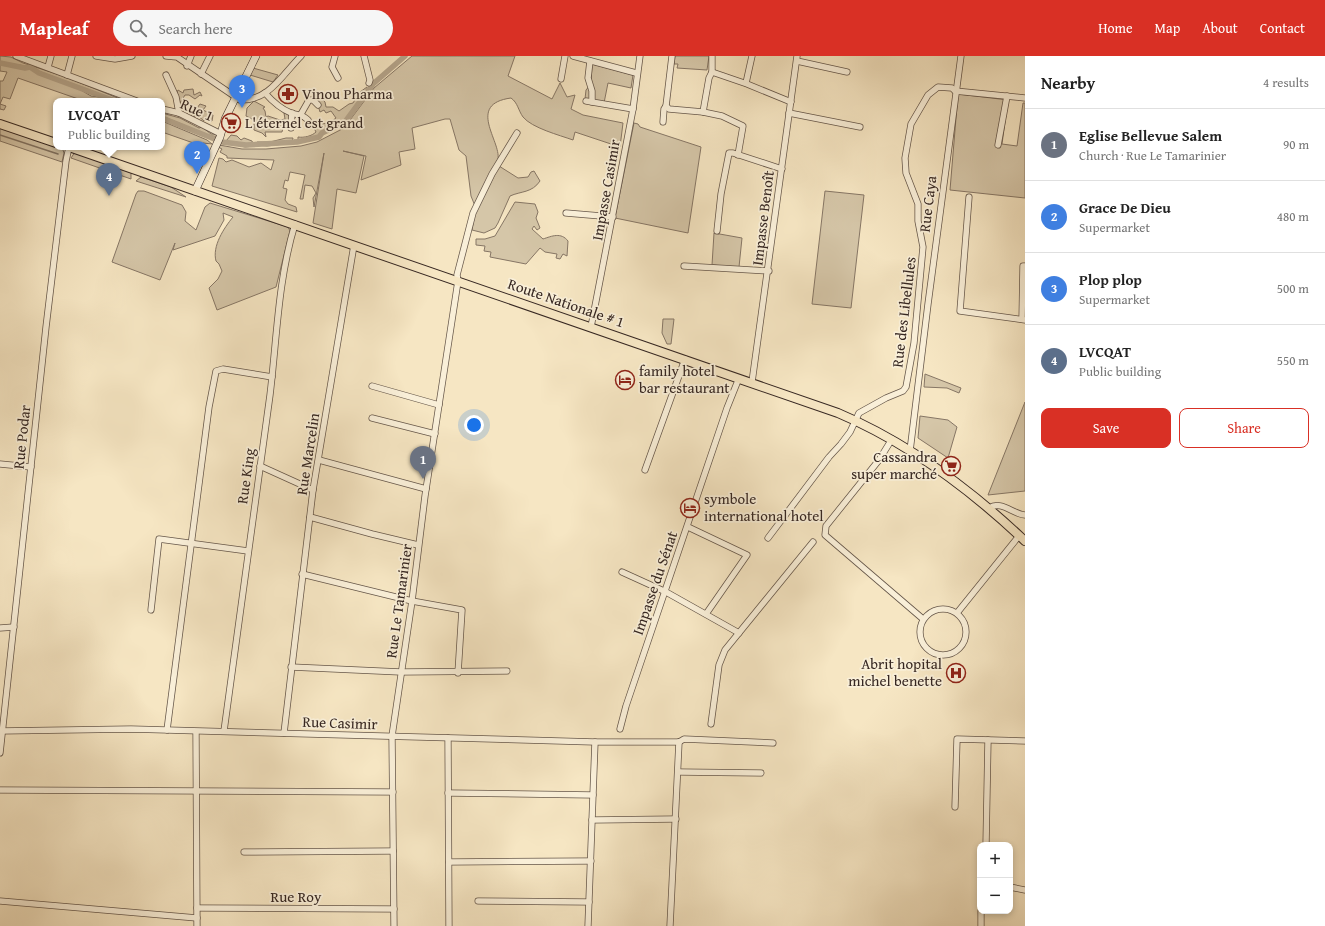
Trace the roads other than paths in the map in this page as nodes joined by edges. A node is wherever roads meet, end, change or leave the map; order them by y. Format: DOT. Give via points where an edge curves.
graph roads {
  1 [pos="16,56"];
  2 [pos="51,56"];
  3 [pos="72,56"];
  4 [pos="96,56"];
  5 [pos="132,56"];
  6 [pos="166,56"];
  7 [pos="173,56"];
  8 [pos="191,56"];
  9 [pos="210,56"];
  10 [pos="256,56"];
  11 [pos="300,56"];
  12 [pos="335,56"];
  13 [pos="364,56"];
  14 [pos="565,56"];
  15 [pos="573,56"];
  16 [pos="640,56"];
  17 [pos="672,56"];
  18 [pos="712,56"];
  19 [pos="752,56"];
  20 [pos="960,56"];
  21 [pos="797,58"];
  22 [pos="590,60"];
  23 [pos="187,66"];
  24 [pos="48,67"];
  25 [pos="712,72"];
  26 [pos="847,72"];
  27 [pos="636,73"];
  28 [pos="201,74"];
  29 [pos="67,75"];
  30 [pos="166,75"];
  31 [pos="338,78"];
  32 [pos="561,80"];
  33 [pos="368,83"];
  34 [pos="746,83"];
  35 [pos="955,91"];
  36 [pos="265,93"];
  37 [pos="1006,96"];
  38 [pos="235,97"];
  39 [pos="129,98"];
  40 [pos="1025,98"];
  41 [pos="791,102"];
  42 [pos="318,105"];
  43 [pos="666,106"];
  44 [pos="633,109"];
  45 [pos="165,111"];
  46 [pos="703,112"];
  47 [pos="292,113"];
  48 [pos="789,113"];
  49 [pos="179,114"];
  50 [pos="301,114"];
  51 [pos="308,120"];
  52 [pos="663,122"];
  53 [pos="0,124"];
  54 [pos="860,127"];
  55 [pos="292,128"];
  56 [pos="517,133"];
  57 [pos="220,136"];
  58 [pos="53,142"];
  59 [pos="998,145"];
  60 [pos="68,150"];
  61 [pos="78,150"];
  62 [pos="738,155"];
  63 [pos="782,169"];
  64 [pos="195,191"];
  65 [pos="969,197"];
  66 [pos="566,213"];
  67 [pos="613,218"];
  68 [pos="295,224"];
  69 [pos="717,231"];
  70 [pos="354,245"];
  71 [pos="684,266"];
  72 [pos="1025,266"];
  73 [pos="769,271"];
  74 [pos="458,281"];
  75 [pos="1023,320"];
  76 [pos="591,327"];
  77 [pos="685,359"];
  78 [pos="272,377"];
  79 [pos="740,378"];
  80 [pos="752,382"];
  81 [pos="372,386"];
  82 [pos="439,405"];
  83 [pos="372,418"];
  84 [pos="856,420"];
  85 [pos="435,434"];
  86 [pos="892,440"];
  87 [pos="910,451"];
  88 [pos="319,460"];
  89 [pos="0,464"];
  90 [pos="260,466"];
  91 [pos="31,467"];
  92 [pos="645,470"];
  93 [pos="426,489"];
  94 [pos="313,490"];
  95 [pos="989,508"];
  96 [pos="1025,515"];
  97 [pos="310,517"];
  98 [pos="688,527"];
  99 [pos="768,538"];
  100 [pos="1022,539"];
  101 [pos="813,542"];
  102 [pos="191,543"];
  103 [pos="418,545"];
  104 [pos="248,551"];
  105 [pos="622,572"];
  106 [pos="302,574"];
  107 [pos="666,592"];
  108 [pos="412,601"];
  109 [pos="151,610"];
  110 [pos="957,613"];
  111 [pos="706,614"];
  112 [pos="923,619"];
  113 [pos="14,627"];
  114 [pos="0,628"];
  115 [pos="739,633"];
  116 [pos="291,667"];
  117 [pos="507,671"];
  118 [pos="401,672"];
  119 [pos="458,673"];
  120 [pos="711,724"];
  121 [pos="167,730"];
  122 [pos="620,730"];
  123 [pos="2,731"];
  124 [pos="224,731"];
  125 [pos="196,732"];
  126 [pos="284,733"];
  127 [pos="392,736"];
  128 [pos="448,738"];
  129 [pos="988,740"];
  130 [pos="1025,741"];
  131 [pos="595,742"];
  132 [pos="680,742"];
  133 [pos="773,743"];
  134 [pos="0,754"];
  135 [pos="679,772"];
  136 [pos="761,773"];
  137 [pos="0,790"];
  138 [pos="196,790"];
  139 [pos="393,792"];
  140 [pos="448,793"];
  141 [pos="593,795"];
  142 [pos="955,807"];
  143 [pos="676,819"];
  144 [pos="592,820"];
  145 [pos="986,842"];
  146 [pos="393,851"];
  147 [pos="244,852"];
  148 [pos="591,861"];
  149 [pos="449,862"];
  150 [pos="1013,888"];
  151 [pos="1025,890"];
  152 [pos="0,901"];
  153 [pos="478,902"];
  154 [pos="589,902"];
  155 [pos="197,908"];
  156 [pos="394,909"];
  157 [pos="981,914"];
  158 [pos="197,918"];
  159 [pos="197,926"];
  160 [pos="394,926"];
  161 [pos="449,926"];
  162 [pos="588,926"];
  163 [pos="670,926"];
  164 [pos="981,926"];
  1 -- 24 [label="street"];
  2 -- 24 [label="street"];
  3 -- 29 [label="street"];
  4 -- 5 [label="street" via="115,59"];
  6 -- 7 [label="street"];
  7 -- 23 [label="street"];
  8 -- 23 [label="street"];
  9 -- 28 [label="street"];
  10 -- 38 [label="street"];
  11 -- 36 [label="street" via="280,82"];
  12 -- 31 [label="street" via="332,67"];
  13 -- 33 [label="street" via="370,80"];
  14 -- 32 [label="street"];
  15 -- 22 [label="street"];
  16 -- 27 [label="street, Impasse Casimir"];
  17 -- 43 [label="street"];
  18 -- 25 [label="street"];
  19 -- 34 [label="street"];
  20 -- 35 [label="street, Rue Caya"];
  21 -- 26 [label="street"];
  21 -- 41 [label="street, Impasse Benoît"];
  22 -- 27 [label="street"];
  22 -- 44 [label="street" via="588,78 592,91 589,102"];
  23 -- 28 [label="street"];
  24 -- 29 [label="street"];
  25 -- 34 [label="street"];
  25 -- 46 [label="street"];
  27 -- 44 [label="street, Impasse Casimir"];
  28 -- 38 [label="street"];
  29 -- 39 [label="street"];
  30 -- 49 [label="street" via="176,97"];
  34 -- 41 [label="street"];
  35 -- 37 [label="street, Rue des Libellules"];
  35 -- 84 [label="street, Rue des Libellules" via="952,88 938,87 928,95 911,124 905,158 906,173 918,204 923,247 914,343 906,387 903,391 862,411"];
  35 -- 87 [label="street, Rue Caya"];
  36 -- 38 [label="street" via="252,100 240,100"];
  36 -- 47 [label="street"];
  37 -- 40 [label="street, Rue des Libellules"];
  37 -- 59 [label="street"];
  38 -- 57 [label="street"];
  41 -- 48 [label="street, Impasse Benoît"];
  42 -- 50 [label="street" via="309,100"];
  43 -- 46 [label="street" via="669,109"];
  43 -- 52 [label="street"];
  44 -- 67 [label="street, Impasse Casimir"];
  45 -- 49 [label="street, Rue 1"];
  46 -- 62 [label="street" via="722,116 743,126"];
  47 -- 50 [label="street"];
  47 -- 55 [label="street"];
  48 -- 54 [label="street"];
  48 -- 63 [label="street, Impasse Benoît"];
  49 -- 57 [label="street, Rue 1"];
  50 -- 51 [label="street"];
  53 -- 58 [label="main road"];
  56 -- 74 [label="street, Rue Le Tamarinier" via="492,174 473,213 457,275"];
  57 -- 64 [label="street"];
  60 -- 91 [label="street, Rue Podar"];
  61 -- 64 [label="main road, Route Nationale # 1"];
  62 -- 63 [label="street"];
  62 -- 69 [label="street" via="728,155"];
  63 -- 73 [label="street, Impasse Benoît"];
  64 -- 68 [label="main road, Route Nationale # 1"];
  65 -- 75 [label="street" via="960,309"];
  66 -- 67 [label="street"];
  67 -- 76 [label="street, Impasse Casimir"];
  68 -- 70 [label="main road, Route Nationale # 1"];
  68 -- 78 [label="street, Rue King" via="281,282"];
  70 -- 74 [label="main road, Route Nationale # 1"];
  70 -- 88 [label="street, Rue Marcelin"];
  71 -- 73 [label="street"];
  72 -- 75 [label="street"];
  73 -- 80 [label="street, Impasse Benoît"];
  74 -- 76 [label="main road, Route Nationale # 1"];
  74 -- 82 [label="street, Rue Le Tamarinier"];
  76 -- 77 [label="main road, Route Nationale # 1"];
  77 -- 79 [label="main road, Route Nationale # 1"];
  77 -- 92 [label="street"];
  78 -- 90 [label="street, Rue King"];
  78 -- 102 [label="street" via="223,369 216,371"];
  79 -- 80 [label="main road, Route Nationale # 1"];
  79 -- 98 [label="street, Impasse du Sénat" via="727,408"];
  80 -- 84 [label="main road, Route Nationale # 1"];
  81 -- 82 [label="street"];
  82 -- 85 [label="street, Rue Le Tamarinier"];
  83 -- 85 [label="street"];
  84 -- 86 [label="main road, Route Nationale # 1"];
  84 -- 99 [label="street" via="841,444"];
  85 -- 93 [label="street, Rue Le Tamarinier"];
  86 -- 87 [label="main road, Route Nationale # 1"];
  86 -- 112 [label="street" via="826,526 825,535"];
  87 -- 95 [label="main road, Route Nationale # 1" via="957,482"];
  88 -- 93 [label="street"];
  88 -- 94 [label="street, Rue Marcelin"];
  89 -- 91 [label="street"];
  90 -- 94 [label="street"];
  90 -- 104 [label="street, Rue King"];
  91 -- 113 [label="street, Rue Podar"];
  93 -- 103 [label="street, Rue Le Tamarinier"];
  94 -- 97 [label="street, Rue Marcelin"];
  95 -- 96 [label="street" via="1000,504 1013,512"];
  95 -- 100 [label="main road, Route Nationale # 1"];
  97 -- 103 [label="street"];
  97 -- 106 [label="street, Rue Marcelin"];
  98 -- 107 [label="street, Impasse du Sénat"];
  98 -- 111 [label="street" via="747,555"];
  100 -- 110 [label="street"];
  101 -- 115 [label="street"];
  102 -- 104 [label="street"];
  102 -- 109 [label="street" via="159,539"];
  102 -- 121 [label="street"];
  103 -- 108 [label="street, Rue Le Tamarinier"];
  104 -- 124 [label="street, Rue King"];
  105 -- 107 [label="street"];
  106 -- 108 [label="street"];
  106 -- 116 [label="street, Rue Marcelin"];
  107 -- 111 [label="street"];
  107 -- 122 [label="street, Impasse du Sénat"];
  108 -- 118 [label="street, Rue Le Tamarinier"];
  108 -- 119 [label="street" via="462,610"];
  110 -- 112 [label="street" via="943,608 935,610"];
  110 -- 112 [label="street" via="966,633 960,647 947,654 932,652 926,648 919,634"];
  111 -- 115 [label="street"];
  113 -- 114 [label="street"];
  113 -- 123 [label="street, Rue Podar"];
  115 -- 120 [label="street" via="721,658"];
  116 -- 118 [label="street"];
  116 -- 126 [label="street, Rue Marcelin"];
  117 -- 119 [label="street"];
  118 -- 119 [label="street"];
  118 -- 127 [label="street, Rue Le Tamarinier"];
  121 -- 123 [label="street, Rue Casimir" via="131,728"];
  121 -- 125 [label="street, Rue Casimir"];
  123 -- 134 [label="street, Rue Podar"];
  124 -- 125 [label="street, Rue Casimir"];
  124 -- 126 [label="street, Rue Casimir"];
  125 -- 138 [label="street"];
  126 -- 127 [label="street, Rue Casimir"];
  127 -- 128 [label="street, Rue Casimir"];
  127 -- 139 [label="street, Rue Le Tamarinier"];
  128 -- 131 [label="street, Rue Casimir"];
  128 -- 140 [label="street"];
  129 -- 130 [label="street"];
  129 -- 142 [label="street" via="957,739"];
  129 -- 145 [label="street"];
  131 -- 132 [label="street, Rue Casimir"];
  131 -- 141 [label="street"];
  132 -- 133 [label="street, Rue Casimir" via="684,739"];
  132 -- 135 [label="street"];
  135 -- 136 [label="street"];
  135 -- 143 [label="street"];
  137 -- 138 [label="street"];
  138 -- 139 [label="street"];
  138 -- 155 [label="street"];
  139 -- 146 [label="street, Rue Le Tamarinier"];
  140 -- 141 [label="street"];
  140 -- 149 [label="street"];
  141 -- 144 [label="street"];
  143 -- 144 [label="street"];
  143 -- 163 [label="street"];
  144 -- 148 [label="street"];
  146 -- 147 [label="street"];
  146 -- 156 [label="street, Rue Le Tamarinier"];
  148 -- 149 [label="street"];
  148 -- 154 [label="street"];
  149 -- 161 [label="street"];
  150 -- 151 [label="street"];
  152 -- 158 [label="street"];
  153 -- 154 [label="street"];
  154 -- 162 [label="street"];
  155 -- 156 [label="street, Rue Roy"];
  155 -- 158 [label="street"];
  156 -- 160 [label="street, Rue Le Tamarinier"];
  157 -- 164 [label="street"];
  158 -- 159 [label="street"];
}
